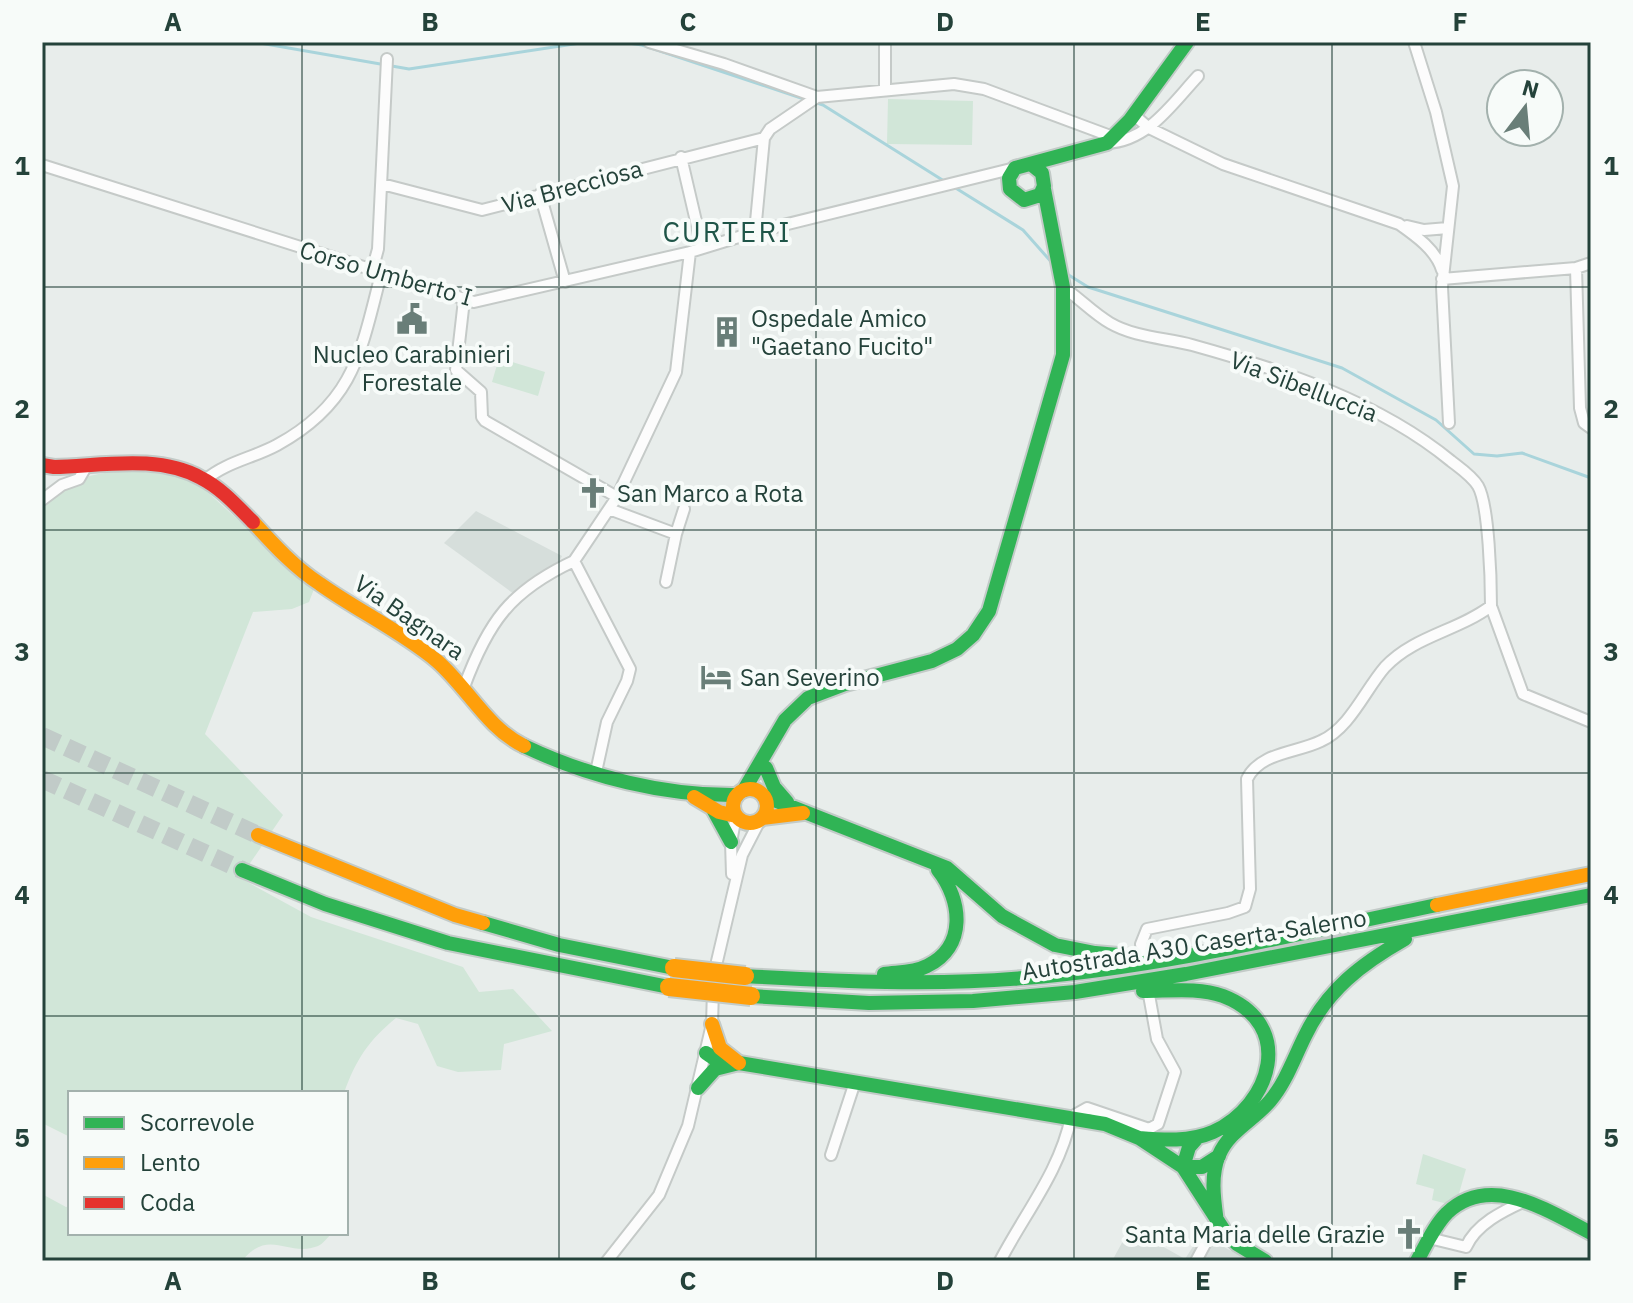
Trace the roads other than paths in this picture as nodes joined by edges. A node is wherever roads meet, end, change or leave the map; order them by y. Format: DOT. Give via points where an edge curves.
graph roads {
  1 [pos="649,42"];
  2 [pos="885,42"];
  3 [pos="1187,42"];
  4 [pos="1414,42"];
  5 [pos="387,59"];
  6 [pos="1198,76"];
  7 [pos="885,90"];
  8 [pos="815,98"];
  9 [pos="1134,115"];
  10 [pos="1149,128"];
  11 [pos="764,138"];
  12 [pos="1110,140"];
  13 [pos="681,157"];
  14 [pos="42,165"];
  15 [pos="1023,179"];
  16 [pos="382,184"];
  17 [pos="540,194"];
  18 [pos="1399,224"];
  19 [pos="1448,228"];
  20 [pos="755,232"];
  21 [pos="702,247"];
  22 [pos="690,252"];
  23 [pos="1591,263"];
  24 [pos="1576,268"];
  25 [pos="377,273"];
  26 [pos="1442,276"];
  27 [pos="565,282"];
  28 [pos="1064,293"];
  29 [pos="464,300"];
  30 [pos="1449,423"];
  31 [pos="1591,428"];
  32 [pos="42,465"];
  33 [pos="86,467"];
  34 [pos="205,480"];
  35 [pos="617,497"];
  36 [pos="42,500"];
  37 [pos="609,509"];
  38 [pos="684,509"];
  39 [pos="676,534"];
  40 [pos="574,561"];
  41 [pos="666,582"];
  42 [pos="1491,606"];
  43 [pos="464,687"];
  44 [pos="1591,722"];
  45 [pos="767,759"];
  46 [pos="596,772"];
  47 [pos="740,792"];
  48 [pos="690,795"];
  49 [pos="764,796"];
  50 [pos="787,802"];
  51 [pos="714,811"];
  52 [pos="807,814"];
  53 [pos="736,816"];
  54 [pos="761,819"];
  55 [pos="258,835"];
  56 [pos="731,842"];
  57 [pos="924,858"];
  58 [pos="242,870"];
  59 [pos="1591,874"];
  60 [pos="733,888"];
  61 [pos="1591,895"];
  62 [pos="1422,929"];
  63 [pos="1142,951"];
  64 [pos="1169,959"];
  65 [pos="816,980"];
  66 [pos="1075,992"];
  67 [pos="1149,995"];
  68 [pos="712,1024"];
  69 [pos="722,1057"];
  70 [pos="855,1082"];
  71 [pos="698,1088"];
  72 [pos="1071,1117"];
  73 [pos="1139,1138"];
  74 [pos="1197,1138"];
  75 [pos="831,1155"];
  76 [pos="1219,1156"];
  77 [pos="1183,1167"];
  78 [pos="1525,1201"];
  79 [pos="1217,1222"];
  80 [pos="1591,1233"];
  81 [pos="1429,1238"];
  82 [pos="607,1261"];
  83 [pos="1000,1261"];
  84 [pos="1196,1261"];
  85 [pos="1265,1261"];
  86 [pos="1417,1261"];
  1 -- 8 [label="street"];
  2 -- 7 [label="street"];
  3 -- 9 [label="main road"];
  4 -- 19 [label="street" via="1451,169"];
  5 -- 16 [label="street"];
  6 -- 10 [label="street"];
  7 -- 8 [label="street"];
  7 -- 12 [label="street" via="954,84 984,89"];
  8 -- 11 [label="street"];
  9 -- 10 [label="street"];
  9 -- 12 [label="main road"];
  10 -- 12 [label="street" via="1123,142"];
  10 -- 18 [label="street" via="1223,164"];
  11 -- 13 [label="street, Via Brecciosa"];
  11 -- 20 [label="street"];
  12 -- 15 [label="main road" via="1057,157"];
  13 -- 17 [label="street, Via Brecciosa"];
  13 -- 21 [label="street"];
  14 -- 25 [label="street, Corso Umberto I"];
  15 -- 20 [label="street, Corso Umberto I" via="962,181"];
  15 -- 28 [label="main road" via="1046,217"];
  16 -- 17 [label="street, Via Brecciosa" via="482,210"];
  16 -- 25 [label="street"];
  17 -- 27 [label="street"];
  18 -- 19 [label="street"];
  18 -- 26 [label="street" via="1439,260"];
  19 -- 26 [label="street"];
  20 -- 21 [label="street, Corso Umberto I"];
  21 -- 22 [label="street, Corso Umberto I"];
  22 -- 27 [label="street, Corso Umberto I"];
  22 -- 35 [label="street" via="676,372"];
  23 -- 24 [label="street"];
  24 -- 26 [label="street"];
  24 -- 31 [label="street" via="1581,417"];
  25 -- 29 [label="street, Corso Umberto I"];
  25 -- 34 [label="street" via="363,347 329,406 304,430"];
  26 -- 30 [label="street"];
  27 -- 29 [label="street, Corso Umberto I" via="483,301"];
  28 -- 42 [label="street, Via Sibelluccia" via="1126,330 1225,355 1331,392 1433,446 1481,493"];
  28 -- 45 [label="main road" via="1063,355 989,611 957,649 808,698 785,720"];
  29 -- 35 [label="street" via="456,370 481,392 485,421"];
  32 -- 33 [label="main road"];
  33 -- 34 [label="main road" via="164,466"];
  33 -- 36 [label="street" via="79,479"];
  34 -- 43 [label="main road, Via Bagnara" via="291,562 421,648"];
  35 -- 37 [label="street"];
  37 -- 39 [label="street"];
  37 -- 40 [label="street"];
  38 -- 39 [label="street"];
  39 -- 41 [label="street"];
  40 -- 43 [label="street" via="501,612 478,648"];
  40 -- 46 [label="street" via="630,669 607,722"];
  42 -- 44 [label="street, Via Sibelluccia" via="1523,694"];
  42 -- 63 [label="street" via="1409,647 1386,666 1336,732 1252,768 1247,779 1250,889 1245,907 1147,929"];
  43 -- 46 [label="main road, Via Bagnara" via="495,727 512,739 546,757"];
  45 -- 47 [label="main road"];
  45 -- 49 [label="main road"];
  45 -- 50 [label="main road" via="774,787"];
  46 -- 48 [label="main road, Via Bagnara"];
  47 -- 48 [label="main road, Via Bagnara"];
  47 -- 49 [label="main road" via="755,789"];
  47 -- 53 [label="main road" via="733,803"];
  48 -- 51 [label="main road, Via Bagnara"];
  49 -- 50 [label="main road"];
  49 -- 54 [label="main road" via="768,805"];
  50 -- 52 [label="main road"];
  51 -- 53 [label="main road, Via Bagnara"];
  51 -- 56 [label="main road"];
  52 -- 54 [label="main road"];
  52 -- 57 [label="main road"];
  53 -- 54 [label="main road" via="750,823"];
  53 -- 56 [label="street"];
  54 -- 60 [label="street" via="742,855"];
  55 -- 65 [label="main road, Autostrada A30 Caserta-Salerno, bridge" via="455,915 559,945 674,968"];
  56 -- 60 [label="street"];
  57 -- 64 [label="main road" via="947,868 1002,916 1055,945"];
  57 -- 65 [label="main road" via="949,881 956,898 957,930 947,952 928,966 907,971"];
  58 -- 66 [label="main road, Autostrada A30 Caserta-Salerno, bridge" via="325,904 448,943 669,987 869,1003"];
  59 -- 64 [label="main road, Autostrada A30 Caserta-Salerno"];
  60 -- 68 [label="street" via="716,962"];
  61 -- 62 [label="main road, Autostrada A30 Caserta-Salerno"];
  62 -- 66 [label="main road, Autostrada A30 Caserta-Salerno"];
  62 -- 76 [label="main road" via="1361,963 1331,992 1271,1100 1234,1133"];
  64 -- 65 [label="main road, Autostrada A30 Caserta-Salerno" via="1025,978 896,984"];
  66 -- 74 [label="main road" via="1202,991 1230,999 1255,1018 1270,1048 1265,1085 1234,1120"];
  67 -- 72 [label="street" via="1157,1039 1175,1072 1158,1124 1149,1129 1087,1108"];
  68 -- 69 [label="main road"];
  69 -- 70 [label="main road"];
  69 -- 71 [label="main road"];
  70 -- 72 [label="main road"];
  70 -- 75 [label="street"];
  71 -- 82 [label="street" via="659,1195"];
  72 -- 73 [label="main road"];
  72 -- 83 [label="street" via="1051,1174"];
  73 -- 74 [label="main road"];
  73 -- 77 [label="main road"];
  74 -- 77 [label="main road"];
  76 -- 77 [label="main road" via="1202,1167"];
  76 -- 79 [label="main road" via="1213,1191"];
  77 -- 79 [label="main road"];
  78 -- 80 [label="main road"];
  78 -- 81 [label="street" via="1487,1222 1466,1247"];
  78 -- 81 [label="main road" via="1495,1193 1461,1201"];
  79 -- 84 [label="street"];
  79 -- 85 [label="main road" via="1237,1244"];
  81 -- 86 [label="main road"];
}
